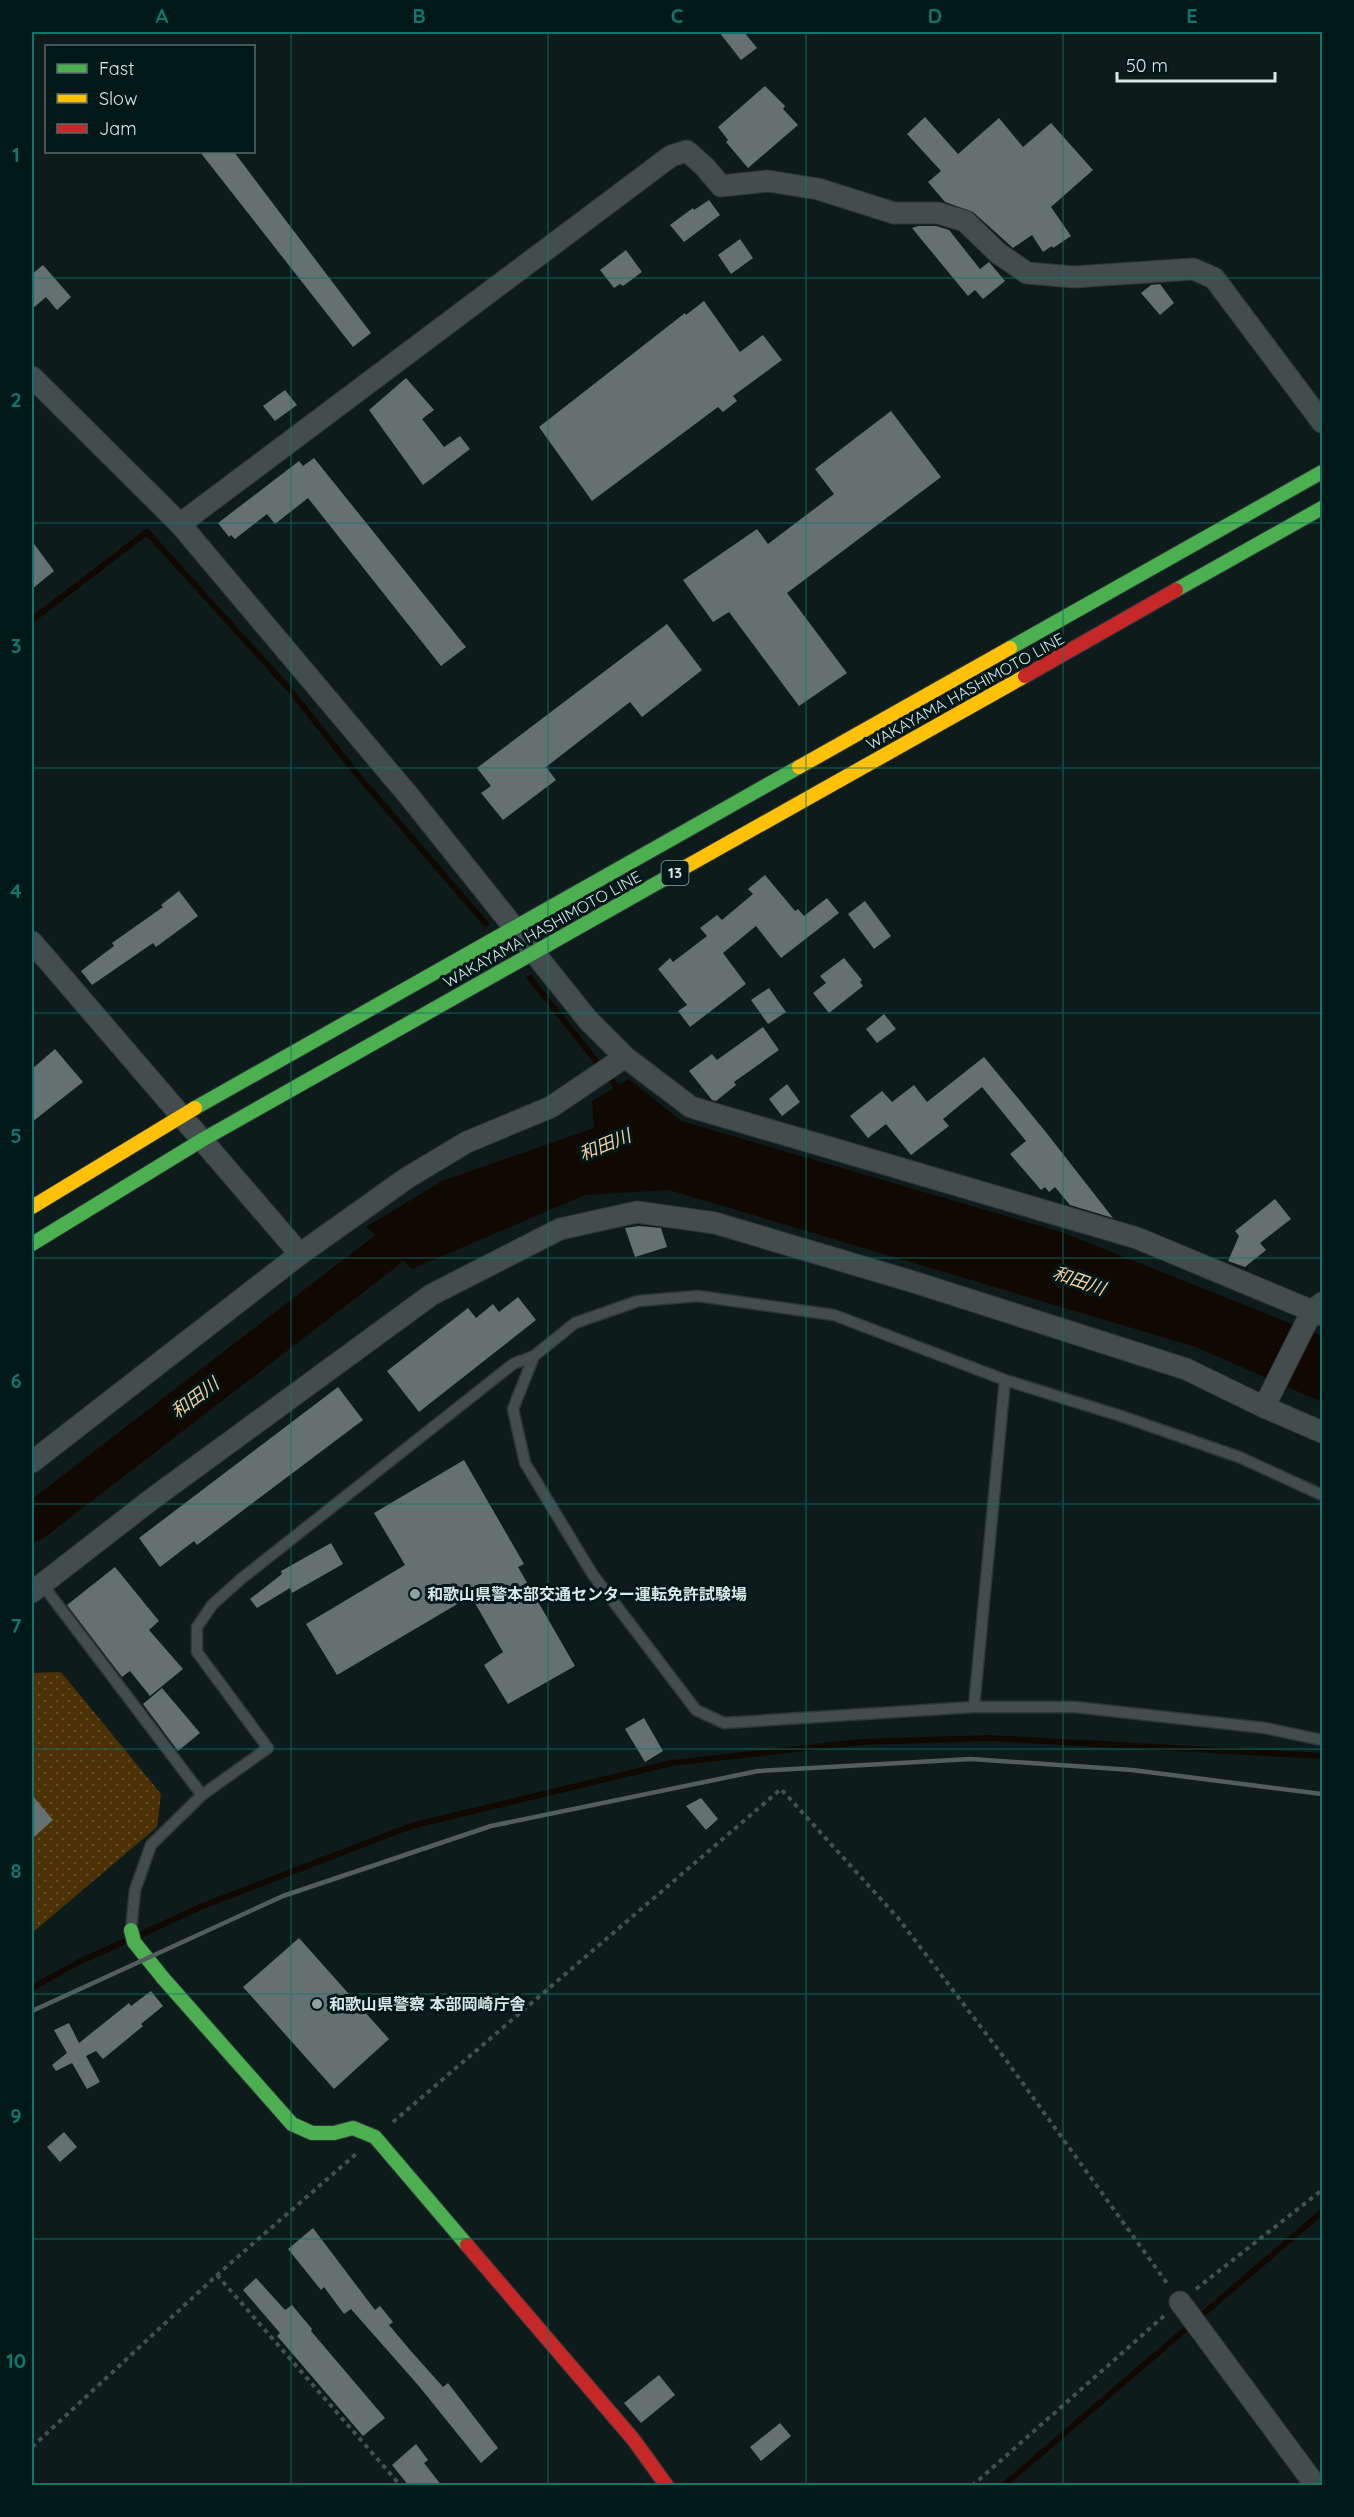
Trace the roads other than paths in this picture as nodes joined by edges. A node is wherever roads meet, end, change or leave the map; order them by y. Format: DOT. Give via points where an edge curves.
graph roads {
  1 [pos="32,377"];
  2 [pos="1323,422"];
  3 [pos="1323,472"];
  4 [pos="1323,508"];
  5 [pos="180,525"];
  6 [pos="514,928"];
  7 [pos="32,942"];
  8 [pos="534,952"];
  9 [pos="625,1057"];
  10 [pos="181,1116"];
  11 [pos="202,1140"];
  12 [pos="32,1208"];
  13 [pos="32,1245"];
  14 [pos="300,1254"];
  15 [pos="1319,1309"];
  16 [pos="534,1356"];
  17 [pos="1005,1380"];
  18 [pos="1267,1403"];
  19 [pos="1323,1432"];
  20 [pos="32,1462"];
  21 [pos="1323,1495"];
  22 [pos="37,1588"];
  23 [pos="974,1707"];
  24 [pos="1323,1740"];
  25 [pos="202,1795"];
  26 [pos="131,1930"];
  27 [pos="1180,2301"];
  28 [pos="667,2486"];
  29 [pos="1316,2486"];
  1 -- 5 [label="street"];
  2 -- 5 [label="street" via="1214,278 1193,269 1074,277 1027,273 998,254 965,222 938,213 894,213 818,189 768,182 721,186 687,151 671,156"];
  3 -- 6 [label="main road, WAKAYAMA HASHIMOTO LINE / 13"];
  4 -- 8 [label="main road, WAKAYAMA HASHIMOTO LINE / 13"];
  5 -- 6 [label="street" via="409,796"];
  6 -- 8 [label="street"];
  6 -- 10 [label="main road, WAKAYAMA HASHIMOTO LINE / 13"];
  7 -- 10 [label="street"];
  8 -- 9 [label="street" via="588,1020"];
  8 -- 11 [label="main road, WAKAYAMA HASHIMOTO LINE / 13"];
  9 -- 14 [label="street" via="551,1107 467,1142 407,1178"];
  9 -- 15 [label="street" via="691,1107 1137,1238"];
  10 -- 11 [label="street"];
  10 -- 12 [label="main road, WAKAYAMA HASHIMOTO LINE / 13"];
  11 -- 13 [label="main road, WAKAYAMA HASHIMOTO LINE / 13"];
  11 -- 14 [label="street"];
  14 -- 20 [label="street"];
  15 -- 18 [label="street"];
  16 -- 17 [label="lane" via="575,1323 638,1301 698,1296 834,1315"];
  16 -- 23 [label="lane" via="513,1408 525,1463 593,1575 696,1710 724,1723"];
  16 -- 25 [label="lane" via="513,1364 212,1605 197,1627 197,1652 268,1748"];
  17 -- 21 [label="lane" via="1239,1457"];
  17 -- 23 [label="lane"];
  18 -- 19 [label="street"];
  18 -- 22 [label="street" via="1186,1368 917,1283 715,1223 637,1212 560,1229 431,1295"];
  22 -- 25 [label="lane"];
  23 -- 24 [label="lane" via="1076,1707 1264,1728"];
  25 -- 26 [label="lane" via="151,1845 135,1890"];
  26 -- 28 [label="main road" via="134,1942 163,1978 292,2124 312,2133 353,2128 375,2137 633,2439"];
  27 -- 29 [label="street"];
}
